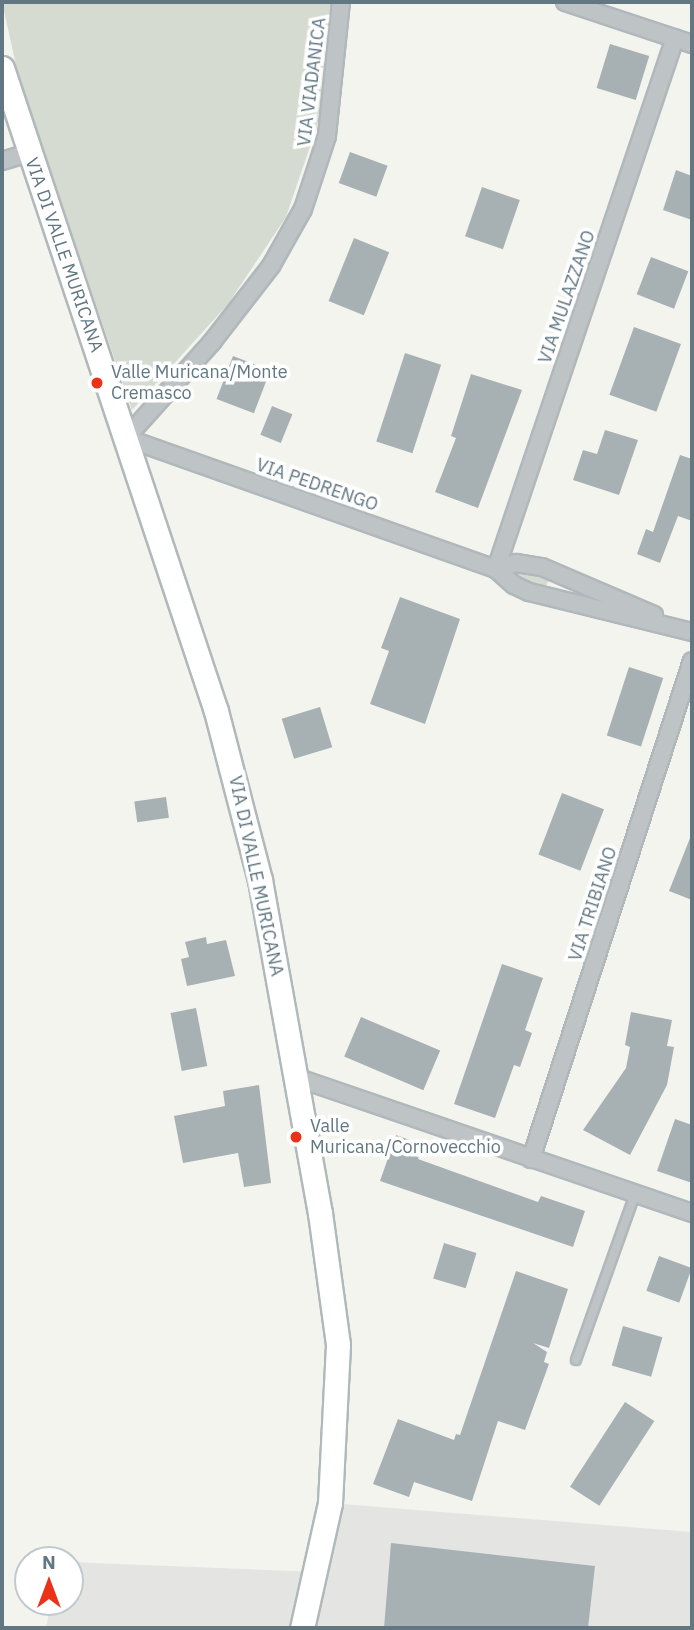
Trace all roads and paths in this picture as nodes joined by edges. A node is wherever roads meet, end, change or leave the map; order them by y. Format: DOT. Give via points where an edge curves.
graph roads {
  1 [pos="341,2"];
  2 [pos="565,2"];
  3 [pos="675,38"];
  4 [pos="692,44"];
  5 [pos="2,68"];
  6 [pos="29,153"];
  7 [pos="2,160"];
  8 [pos="125,438"];
  9 [pos="496,569"];
  10 [pos="692,631"];
  11 [pos="692,661"];
  12 [pos="295,1077"];
  13 [pos="531,1159"];
  14 [pos="635,1194"];
  15 [pos="692,1213"];
  16 [pos="576,1360"];
  17 [pos="302,1628"];
  1 -- 8 [label="street, VIA VIADANICA" via="327,136 303,209 254,288"];
  2 -- 3 [label="street"];
  3 -- 4 [label="street"];
  3 -- 9 [label="street, VIA MULAZZANO"];
  5 -- 6 [label="street, VIA DI VALLE MURICANA"];
  6 -- 7 [label="street"];
  6 -- 8 [label="street, VIA DI VALLE MURICANA"];
  8 -- 9 [label="street, VIA PEDRENGO"];
  8 -- 12 [label="street, VIA DI VALLE MURICANA" via="247,821"];
  9 -- 10 [label="street, VIA PEDRENGO" via="529,592"];
  9 -- 10 [label="street, VIA PEDRENGO" via="516,563 541,568"];
  11 -- 13 [label="street, VIA TRIBIANO"];
  12 -- 13 [label="street"];
  12 -- 17 [label="street, VIA DI VALLE MURICANA" via="320,1213 338,1345 339,1392 330,1503"];
  13 -- 14 [label="street"];
  14 -- 15 [label="street"];
  14 -- 16 [label="lane"];
}
